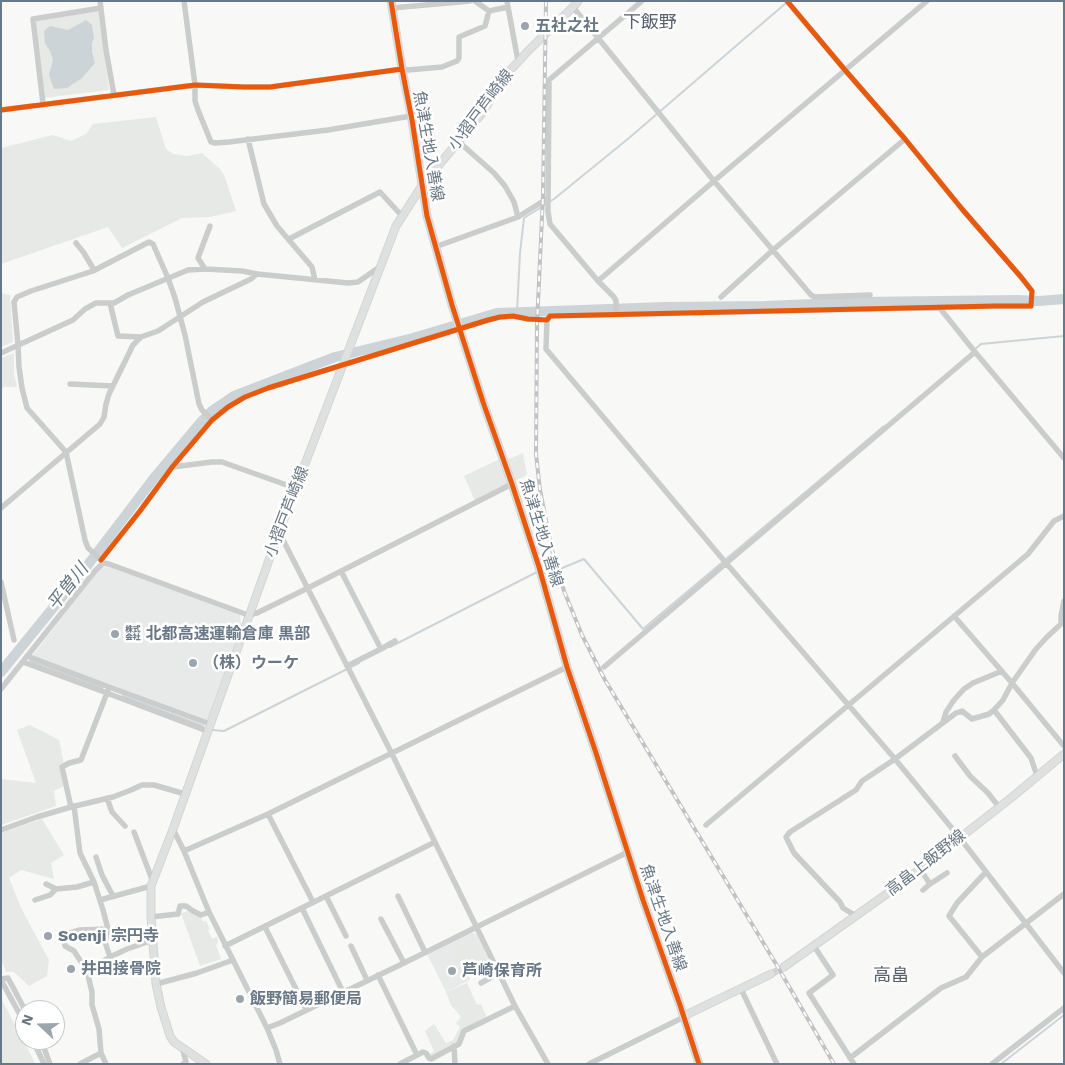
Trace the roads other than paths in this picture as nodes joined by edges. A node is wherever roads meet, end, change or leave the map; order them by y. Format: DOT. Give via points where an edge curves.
graph roads {
  1 [pos="184,1"];
  2 [pos="470,1"];
  3 [pos="475,1"];
  4 [pos="642,1"];
  5 [pos="788,1"];
  6 [pos="927,1"];
  7 [pos="391,4"];
  8 [pos="508,4"];
  9 [pos="576,4"];
  10 [pos="100,5"];
  11 [pos="489,11"];
  12 [pos="599,38"];
  13 [pos="518,61"];
  14 [pos="402,69"];
  15 [pos="845,70"];
  16 [pos="195,84"];
  17 [pos="114,95"];
  18 [pos="43,104"];
  19 [pos="1,110"];
  20 [pos="411,116"];
  21 [pos="248,139"];
  22 [pos="905,139"];
  23 [pos="459,142"];
  24 [pos="714,181"];
  25 [pos="423,184"];
  26 [pos="548,198"];
  27 [pos="402,216"];
  28 [pos="518,217"];
  29 [pos="210,226"];
  30 [pos="289,239"];
  31 [pos="76,243"];
  32 [pos="435,247"];
  33 [pos="773,250"];
  34 [pos="380,266"];
  35 [pos="205,269"];
  36 [pos="94,270"];
  37 [pos="257,274"];
  38 [pos="168,278"];
  39 [pos="315,280"];
  40 [pos="598,281"];
  41 [pos="870,295"];
  42 [pos="721,297"];
  43 [pos="110,303"];
  44 [pos="939,307"];
  45 [pos="616,314"];
  46 [pos="180,316"];
  47 [pos="528,319"];
  48 [pos="460,328"];
  49 [pos="141,337"];
  50 [pos="18,345"];
  51 [pos="974,352"];
  52 [pos="1,354"];
  53 [pos="342,366"];
  54 [pos="70,384"];
  55 [pos="112,386"];
  56 [pos="212,420"];
  57 [pos="66,452"];
  58 [pos="1064,458"];
  59 [pos="172,468"];
  60 [pos="512,484"];
  61 [pos="295,488"];
  62 [pos="1,508"];
  63 [pos="1064,516"];
  64 [pos="279,532"];
  65 [pos="102,561"];
  66 [pos="726,563"];
  67 [pos="341,571"];
  68 [pos="1,582"];
  69 [pos="308,588"];
  70 [pos="1064,601"];
  71 [pos="248,615"];
  72 [pos="954,616"];
  73 [pos="1063,624"];
  74 [pos="14,640"];
  75 [pos="395,642"];
  76 [pos="381,649"];
  77 [pos="25,659"];
  78 [pos="347,666"];
  79 [pos="567,667"];
  80 [pos="604,667"];
  81 [pos="1002,671"];
  82 [pos="1012,683"];
  83 [pos="1,689"];
  84 [pos="108,690"];
  85 [pos="848,706"];
  86 [pos="994,710"];
  87 [pos="943,722"];
  88 [pos="208,727"];
  89 [pos="1064,746"];
  90 [pos="392,754"];
  91 [pos="1064,754"];
  92 [pos="955,756"];
  93 [pos="895,759"];
  94 [pos="1037,776"];
  95 [pos="185,794"];
  96 [pos="107,798"];
  97 [pos="73,806"];
  98 [pos="999,807"];
  99 [pos="268,814"];
  100 [pos="706,825"];
  101 [pos="125,826"];
  102 [pos="172,829"];
  103 [pos="1,830"];
  104 [pos="134,832"];
  105 [pos="960,838"];
  106 [pos="435,842"];
  107 [pos="184,851"];
  108 [pos="628,852"];
  109 [pos="96,857"];
  110 [pos="920,869"];
  111 [pos="986,872"];
  112 [pos="947,873"];
  113 [pos="94,882"];
  114 [pos="46,884"];
  115 [pos="152,884"];
  116 [pos="930,884"];
  117 [pos="56,889"];
  118 [pos="923,890"];
  119 [pos="1064,894"];
  120 [pos="113,896"];
  121 [pos="326,896"];
  122 [pos="398,896"];
  123 [pos="35,900"];
  124 [pos="100,900"];
  125 [pos="313,902"];
  126 [pos="302,908"];
  127 [pos="209,912"];
  128 [pos="856,916"];
  129 [pos="151,917"];
  130 [pos="382,920"];
  131 [pos="1026,923"];
  132 [pos="265,926"];
  133 [pos="476,927"];
  134 [pos="108,929"];
  135 [pos="346,936"];
  136 [pos="153,940"];
  137 [pos="225,946"];
  138 [pos="350,946"];
  139 [pos="814,946"];
  140 [pos="425,952"];
  141 [pos="110,957"];
  142 [pos="982,957"];
  143 [pos="233,960"];
  144 [pos="404,962"];
  145 [pos="784,967"];
  146 [pos="497,970"];
  147 [pos="87,971"];
  148 [pos="1064,973"];
  149 [pos="771,974"];
  150 [pos="378,975"];
  151 [pos="1,980"];
  152 [pos="367,980"];
  153 [pos="481,983"];
  154 [pos="156,984"];
  155 [pos="741,988"];
  156 [pos="343,992"];
  157 [pos="20,1000"];
  158 [pos="15,1006"];
  159 [pos="515,1006"];
  160 [pos="1064,1008"];
  161 [pos="306,1009"];
  162 [pos="684,1017"];
  163 [pos="267,1028"];
  164 [pos="454,1046"];
  165 [pos="182,1047"];
  166 [pos="38,1050"];
  167 [pos="45,1050"];
  168 [pos="101,1052"];
  169 [pos="417,1055"];
  170 [pos="852,1061"];
  171 [pos="44,1064"];
  172 [pos="50,1064"];
  173 [pos="80,1064"];
  174 [pos="106,1064"];
  175 [pos="183,1064"];
  176 [pos="206,1064"];
  177 [pos="280,1064"];
  178 [pos="400,1064"];
  179 [pos="455,1064"];
  180 [pos="548,1064"];
  181 [pos="589,1064"];
  182 [pos="699,1064"];
  183 [pos="777,1064"];
  184 [pos="992,1064"];
  1 -- 16 [label="street"];
  2 -- 7 [label="street"];
  3 -- 11 [label="street"];
  4 -- 12 [label="street"];
  5 -- 15 [label="street"];
  6 -- 15 [label="street"];
  7 -- 14 [label="main road, 魚津生地入善線"];
  8 -- 11 [label="street"];
  8 -- 13 [label="street"];
  9 -- 12 [label="street"];
  9 -- 13 [label="main road, 小摺戸芦崎線"];
  10 -- 17 [label="street"];
  10 -- 18 [label="street" via="34,19"];
  11 -- 14 [label="street" via="485,26 459,37 457,62 442,67"];
  12 -- 24 [label="street"];
  12 -- 26 [label="street" via="549,80"];
  13 -- 23 [label="main road, 小摺戸芦崎線"];
  14 -- 16 [label="street" via="270,87"];
  14 -- 20 [label="main road, 魚津生地入善線"];
  15 -- 22 [label="street"];
  15 -- 24 [label="street"];
  16 -- 17 [label="street"];
  16 -- 21 [label="street" via="195,102 211,142"];
  17 -- 18 [label="street"];
  18 -- 19 [label="street"];
  20 -- 21 [label="street"];
  20 -- 25 [label="main road, 魚津生地入善線"];
  21 -- 30 [label="street" via="264,204"];
  22 -- 33 [label="street"];
  22 -- 44 [label="street" via="1032,291 1031,306"];
  23 -- 25 [label="main road, 小摺戸芦崎線"];
  23 -- 28 [label="street" via="494,173 514,202"];
  24 -- 33 [label="street"];
  24 -- 40 [label="street"];
  25 -- 27 [label="main road, 小摺戸芦崎線"];
  25 -- 32 [label="main road, 魚津生地入善線"];
  26 -- 28 [label="street"];
  26 -- 40 [label="street" via="550,224"];
  27 -- 30 [label="street" via="380,192"];
  27 -- 34 [label="main road, 小摺戸芦崎線"];
  28 -- 32 [label="street"];
  29 -- 35 [label="street" via="198,258"];
  30 -- 39 [label="street" via="312,267"];
  31 -- 36 [label="street"];
  32 -- 48 [label="main road, 魚津生地入善線"];
  33 -- 41 [label="street" via="812,295"];
  33 -- 42 [label="street"];
  34 -- 39 [label="street" via="358,282"];
  34 -- 53 [label="main road, 小摺戸芦崎線"];
  35 -- 37 [label="street"];
  35 -- 38 [label="street" via="188,270"];
  36 -- 38 [label="street" via="149,242 153,244"];
  36 -- 50 [label="street" via="17,296 14,302"];
  37 -- 39 [label="street"];
  37 -- 46 [label="street"];
  38 -- 43 [label="street"];
  38 -- 46 [label="street"];
  40 -- 45 [label="street" via="616,301"];
  43 -- 49 [label="street" via="118,336"];
  43 -- 50 [label="street" via="96,303 73,320"];
  44 -- 45 [label="street"];
  44 -- 51 [label="street"];
  45 -- 66 [label="street" via="550,316 546,349"];
  46 -- 49 [label="street"];
  46 -- 56 [label="street" via="199,404"];
  47 -- 48 [label="street" via="500,317"];
  48 -- 53 [label="street"];
  48 -- 60 [label="main road, 魚津生地入善線"];
  49 -- 55 [label="street"];
  50 -- 52 [label="street"];
  50 -- 57 [label="street" via="27,408"];
  51 -- 58 [label="street"];
  51 -- 66 [label="street"];
  53 -- 56 [label="street" via="245,397"];
  53 -- 61 [label="main road, 小摺戸芦崎線"];
  54 -- 55 [label="street"];
  55 -- 57 [label="street" via="100,424"];
  56 -- 59 [label="street"];
  57 -- 62 [label="street"];
  57 -- 65 [label="street" via="84,540"];
  59 -- 61 [label="street" via="222,462"];
  59 -- 65 [label="street"];
  60 -- 67 [label="street"];
  60 -- 79 [label="main road, 魚津生地入善線"];
  61 -- 64 [label="main road, 小摺戸芦崎線"];
  63 -- 72 [label="street" via="1054,521 1028,554"];
  64 -- 69 [label="street"];
  64 -- 71 [label="main road, 小摺戸芦崎線"];
  65 -- 71 [label="street"];
  65 -- 77 [label="street"];
  66 -- 80 [label="street"];
  66 -- 85 [label="street"];
  67 -- 69 [label="street"];
  67 -- 76 [label="street"];
  68 -- 74 [label="street"];
  69 -- 71 [label="street"];
  69 -- 78 [label="street"];
  70 -- 73 [label="street"];
  71 -- 88 [label="main road, 小摺戸芦崎線"];
  72 -- 81 [label="street"];
  72 -- 85 [label="street"];
  73 -- 82 [label="street" via="1036,649"];
  75 -- 76 [label="street"];
  76 -- 78 [label="street"];
  77 -- 83 [label="street"];
  77 -- 84 [label="street"];
  78 -- 90 [label="street"];
  79 -- 90 [label="street"];
  79 -- 108 [label="main road, 魚津生地入善線"];
  81 -- 82 [label="street"];
  81 -- 87 [label="street" via="964,689 946,712"];
  82 -- 86 [label="street"];
  82 -- 89 [label="street"];
  84 -- 88 [label="street"];
  84 -- 97 [label="street" via="81,760 62,767"];
  85 -- 93 [label="street"];
  85 -- 100 [label="street"];
  86 -- 87 [label="street" via="972,719 962,711"];
  86 -- 94 [label="street" via="1031,758"];
  87 -- 93 [label="street"];
  88 -- 95 [label="main road, 小摺戸芦崎線"];
  90 -- 99 [label="street"];
  90 -- 106 [label="street"];
  91 -- 94 [label="main road, 高畠上飯野線"];
  92 -- 98 [label="street"];
  93 -- 105 [label="street"];
  93 -- 128 [label="street" via="862,781 856,790 786,837 794,853 843,908"];
  94 -- 98 [label="main road, 高畠上飯野線"];
  95 -- 96 [label="street" via="142,785"];
  95 -- 102 [label="main road, 小摺戸芦崎線"];
  96 -- 97 [label="street"];
  96 -- 101 [label="street" via="112,812"];
  97 -- 103 [label="street"];
  97 -- 113 [label="street" via="80,853"];
  98 -- 105 [label="main road, 高畠上飯野線"];
  99 -- 107 [label="street"];
  99 -- 125 [label="street"];
  102 -- 107 [label="street"];
  102 -- 115 [label="main road, 小摺戸芦崎線"];
  104 -- 115 [label="street"];
  105 -- 110 [label="main road, 高畠上飯野線"];
  105 -- 111 [label="street"];
  106 -- 121 [label="street"];
  106 -- 133 [label="street"];
  107 -- 127 [label="street"];
  108 -- 133 [label="street"];
  108 -- 162 [label="main road, 魚津生地入善線"];
  109 -- 120 [label="street"];
  110 -- 116 [label="street"];
  110 -- 128 [label="main road, 高畠上飯野線"];
  111 -- 131 [label="street"];
  111 -- 142 [label="street" via="949,916"];
  112 -- 116 [label="street"];
  113 -- 117 [label="street"];
  113 -- 124 [label="street"];
  114 -- 117 [label="street"];
  115 -- 120 [label="street"];
  115 -- 129 [label="main road, 小摺戸芦崎線"];
  116 -- 118 [label="street"];
  117 -- 123 [label="street" via="50,895"];
  119 -- 131 [label="street"];
  120 -- 124 [label="street"];
  121 -- 125 [label="street"];
  121 -- 135 [label="street"];
  122 -- 140 [label="street"];
  124 -- 134 [label="street"];
  125 -- 126 [label="street"];
  126 -- 132 [label="street"];
  126 -- 156 [label="street"];
  127 -- 129 [label="street" via="201,915 180,906 178,914"];
  127 -- 137 [label="street"];
  128 -- 139 [label="main road, 高畠上飯野線"];
  129 -- 136 [label="main road, 小摺戸芦崎線"];
  130 -- 144 [label="street"];
  131 -- 142 [label="street"];
  131 -- 148 [label="street"];
  132 -- 137 [label="street"];
  132 -- 161 [label="street"];
  133 -- 140 [label="street"];
  133 -- 146 [label="street"];
  134 -- 141 [label="street" via="105,942"];
  134 -- 147 [label="street" via="79,930 63,936 65,946 74,951"];
  136 -- 141 [label="street"];
  136 -- 154 [label="main road, 小摺戸芦崎線"];
  137 -- 143 [label="street"];
  138 -- 152 [label="street"];
  139 -- 145 [label="main road, 高畠上飯野線"];
  139 -- 170 [label="street" via="833,975 809,993"];
  140 -- 144 [label="street"];
  141 -- 147 [label="street"];
  142 -- 170 [label="street" via="966,976 941,988"];
  143 -- 154 [label="street"];
  143 -- 163 [label="street"];
  144 -- 150 [label="street"];
  146 -- 153 [label="street"];
  146 -- 159 [label="street"];
  147 -- 168 [label="street"];
  149 -- 155 [label="main road"];
  150 -- 152 [label="street"];
  150 -- 169 [label="street"];
  151 -- 157 [label="street" via="8,978"];
  151 -- 158 [label="street"];
  152 -- 156 [label="street"];
  154 -- 165 [label="main road, 小摺戸芦崎線" via="170,1036"];
  155 -- 162 [label="main road"];
  155 -- 183 [label="street"];
  156 -- 161 [label="street"];
  159 -- 164 [label="street" via="464,1031 459,1044"];
  159 -- 180 [label="street"];
  160 -- 184 [label="street"];
  161 -- 163 [label="street"];
  162 -- 181 [label="street"];
  162 -- 182 [label="main road, 魚津生地入善線"];
  163 -- 177 [label="street"];
  164 -- 169 [label="street" via="431,1059 423,1052"];
  164 -- 179 [label="street"];
  165 -- 175 [label="street" via="186,1062"];
  165 -- 176 [label="main road, 小摺戸芦崎線"];
  166 -- 171 [label="street"];
  167 -- 172 [label="street"];
  168 -- 173 [label="street"];
  168 -- 174 [label="street"];
  169 -- 178 [label="street"];
}
